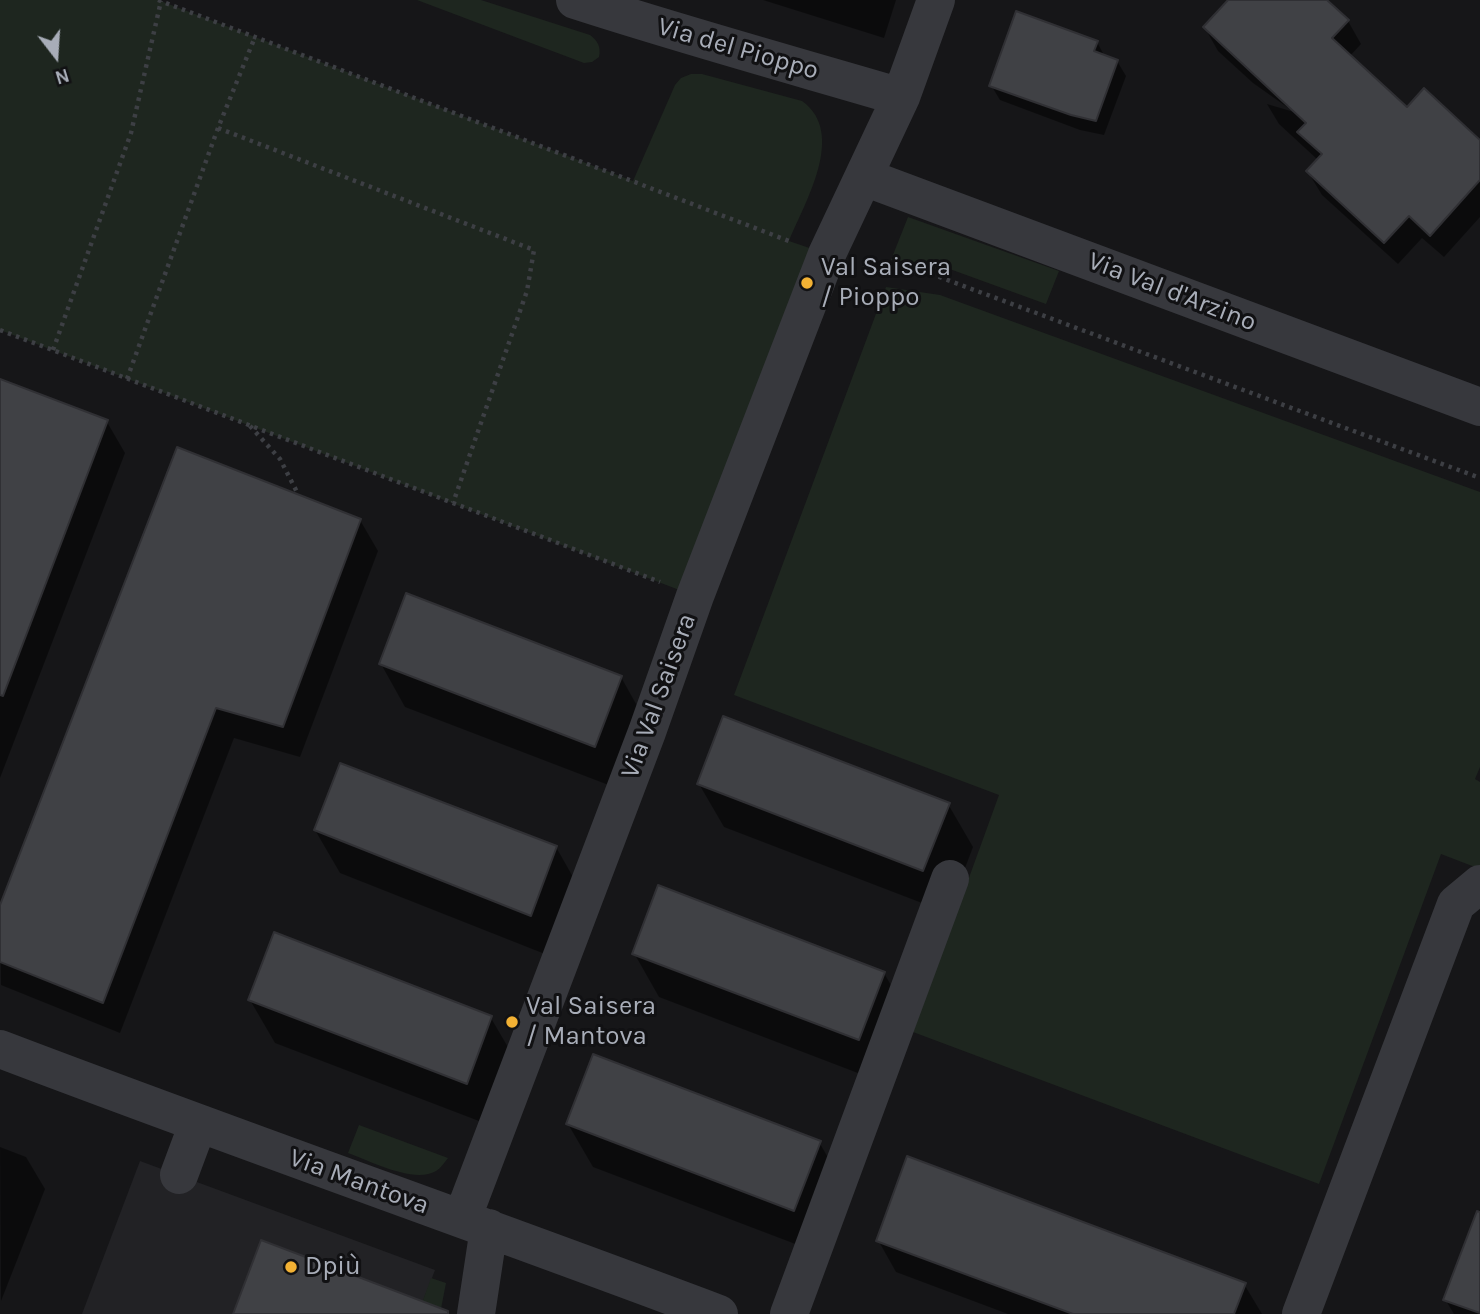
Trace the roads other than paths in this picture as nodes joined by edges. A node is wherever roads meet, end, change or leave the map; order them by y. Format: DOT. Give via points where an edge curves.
graph roads {
  1 [pos="575,0"];
  2 [pos="936,0"];
  3 [pos="901,97"];
  4 [pos="864,177"];
  5 [pos="1479,404"];
  6 [pos="950,879"];
  7 [pos="1480,884"];
  8 [pos="0,1049"];
  9 [pos="198,1124"];
  10 [pos="179,1175"];
  11 [pos="476,1223"];
  12 [pos="476,1314"];
  13 [pos="719,1314"];
  14 [pos="789,1314"];
  15 [pos="1301,1314"];
  1 -- 3 [label="street, Via del Pioppo"];
  2 -- 3 [label="street, Via Val Saisera"];
  3 -- 4 [label="street, Via Val Saisera"];
  4 -- 5 [label="street, Via Val d'Arzino"];
  4 -- 11 [label="street, Via Val Saisera" via="827,254 695,596"];
  6 -- 14 [label="street"];
  7 -- 15 [label="street" via="1456,904"];
  8 -- 9 [label="street, Via Mantova"];
  9 -- 10 [label="street"];
  9 -- 11 [label="street, Via Mantova"];
  11 -- 12 [label="street, Via Val Saisera"];
  11 -- 13 [label="street, Via Mantova"];
}
